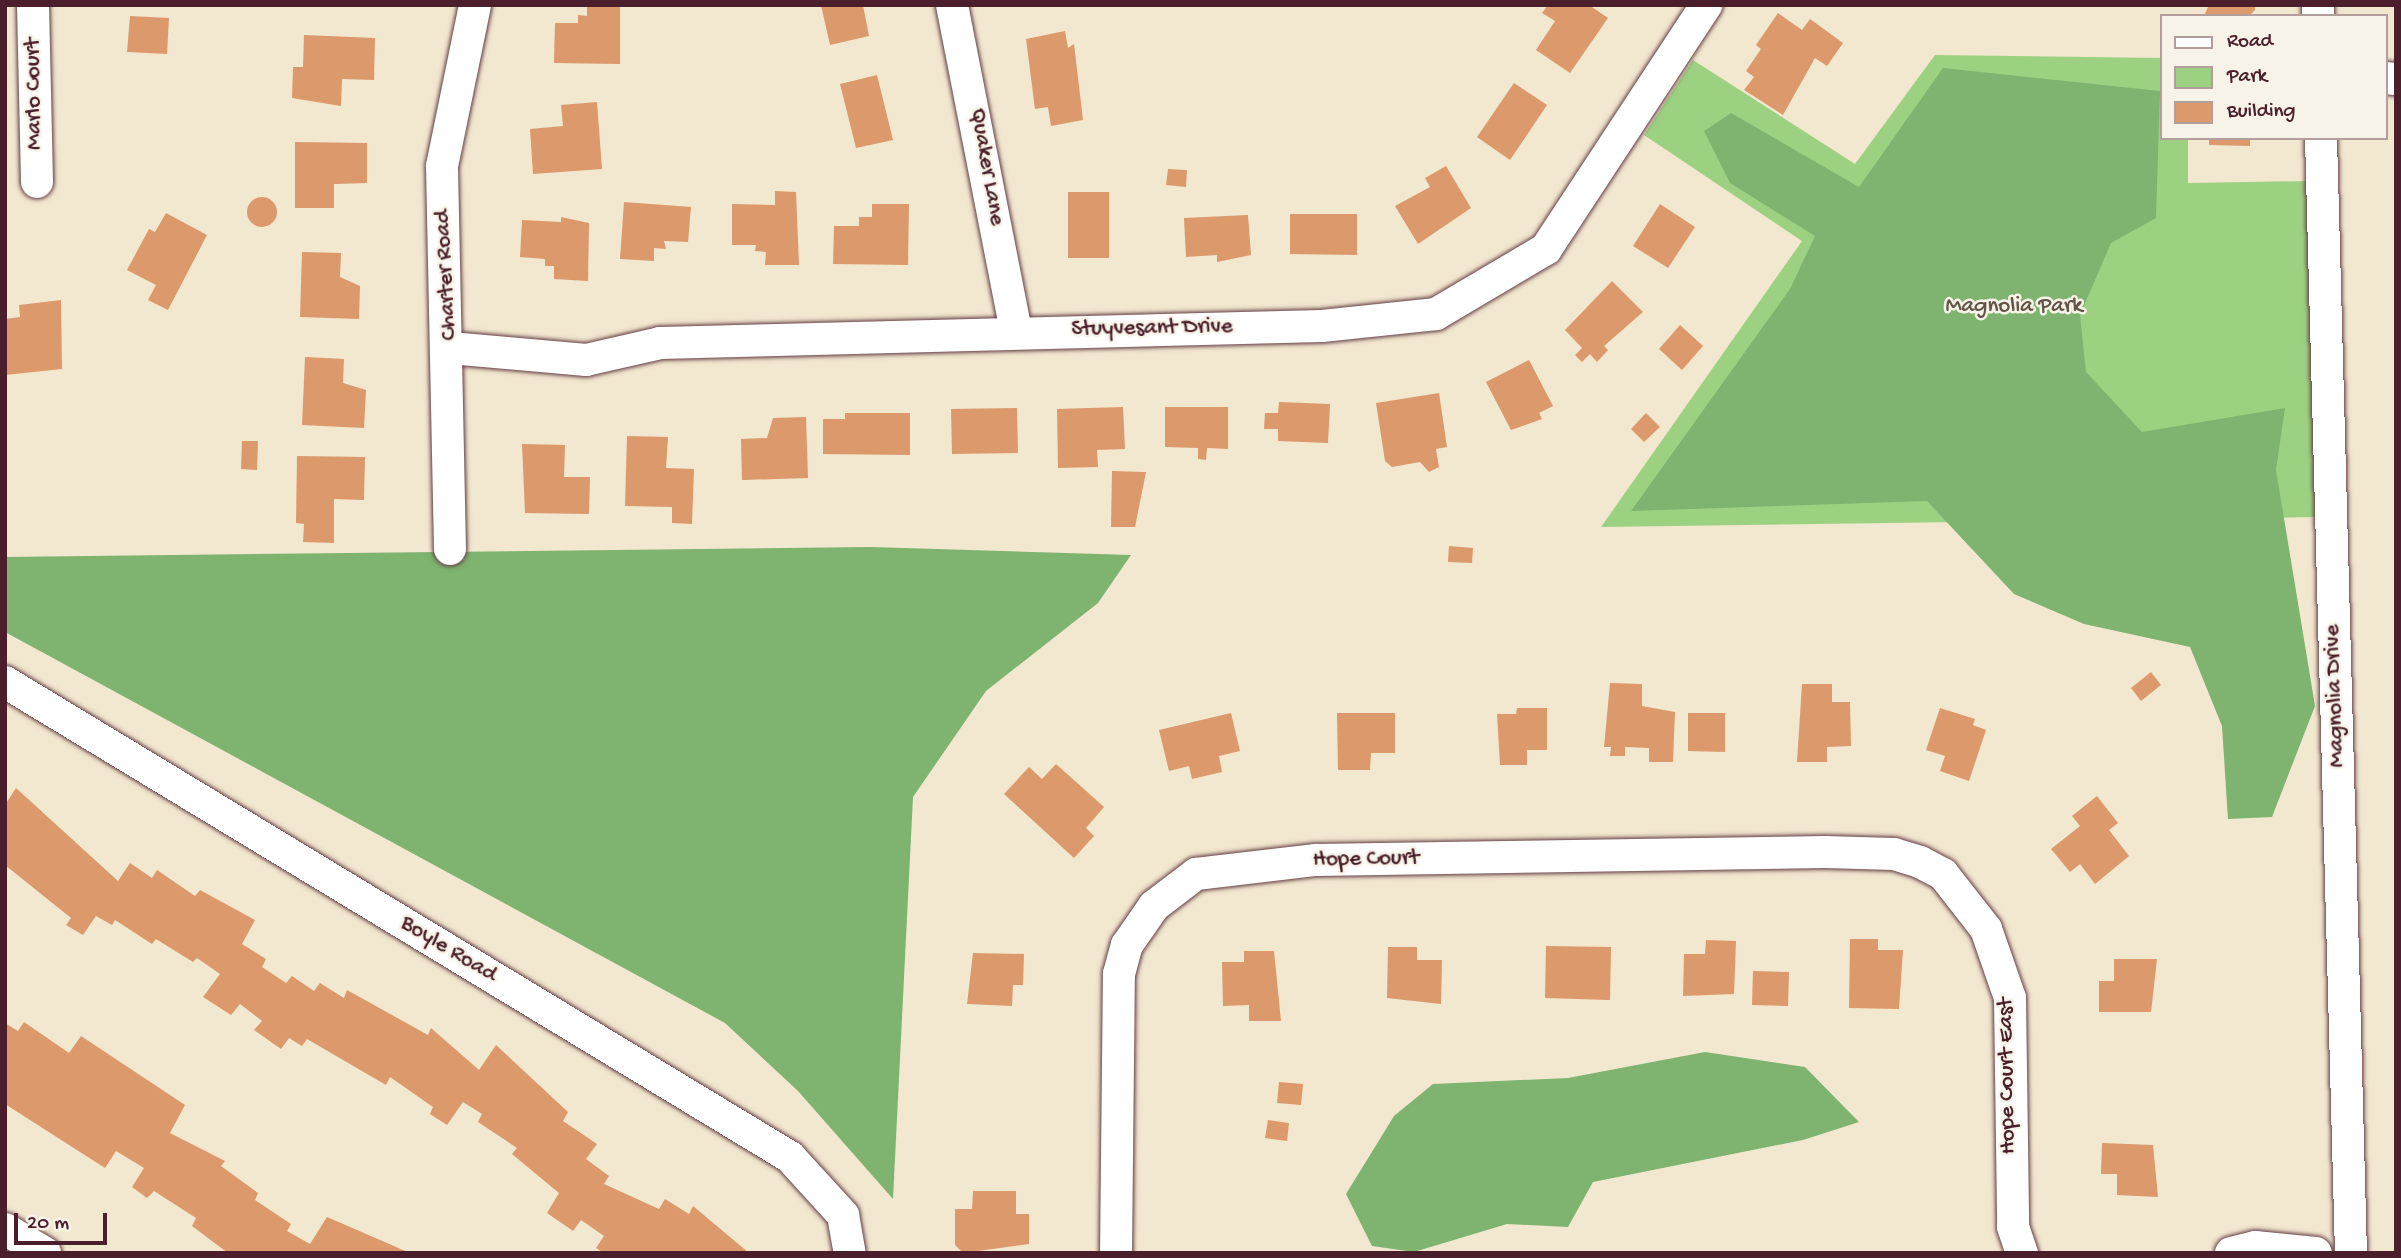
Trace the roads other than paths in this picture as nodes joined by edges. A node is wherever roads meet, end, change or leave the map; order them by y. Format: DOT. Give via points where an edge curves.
graph roads {
  1 [pos="33,5"];
  2 [pos="475,5"];
  3 [pos="952,5"];
  4 [pos="1706,5"];
  5 [pos="2321,140"];
  6 [pos="37,182"];
  7 [pos="1016,330"];
  8 [pos="450,348"];
  9 [pos="450,549"];
  10 [pos="5,682"];
  11 [pos="1942,874"];
  12 [pos="5,1229"];
  13 [pos="45,1253"];
  14 [pos="850,1253"];
  15 [pos="1116,1253"];
  16 [pos="2022,1253"];
  17 [pos="2231,1253"];
  18 [pos="2316,1253"];
  19 [pos="2350,1253"];
  1 -- 6 [label="street, Marlo Court"];
  2 -- 8 [label="street, Charter Road" via="442,166"];
  3 -- 7 [label="street, Quaker Lane"];
  4 -- 7 [label="street, Stuyvesant Drive" via="1546,249 1436,314 1322,326"];
  5 -- 19 [label="street, Magnolia Drive"];
  7 -- 8 [label="street, Stuyvesant Drive" via="660,343 586,360"];
  8 -- 9 [label="street, Charter Road"];
  10 -- 14 [label="street, Boyle Road" via="790,1157 843,1215"];
  11 -- 15 [label="street, Hope Court" via="1894,854 1825,852 1316,860 1196,874 1154,906 1127,944 1119,974"];
  11 -- 16 [label="street, Hope Court East" via="1986,929 2010,998 2012,1214"];
  12 -- 13 [label="street"];
  17 -- 18 [label="street" via="2255,1247"];
}
